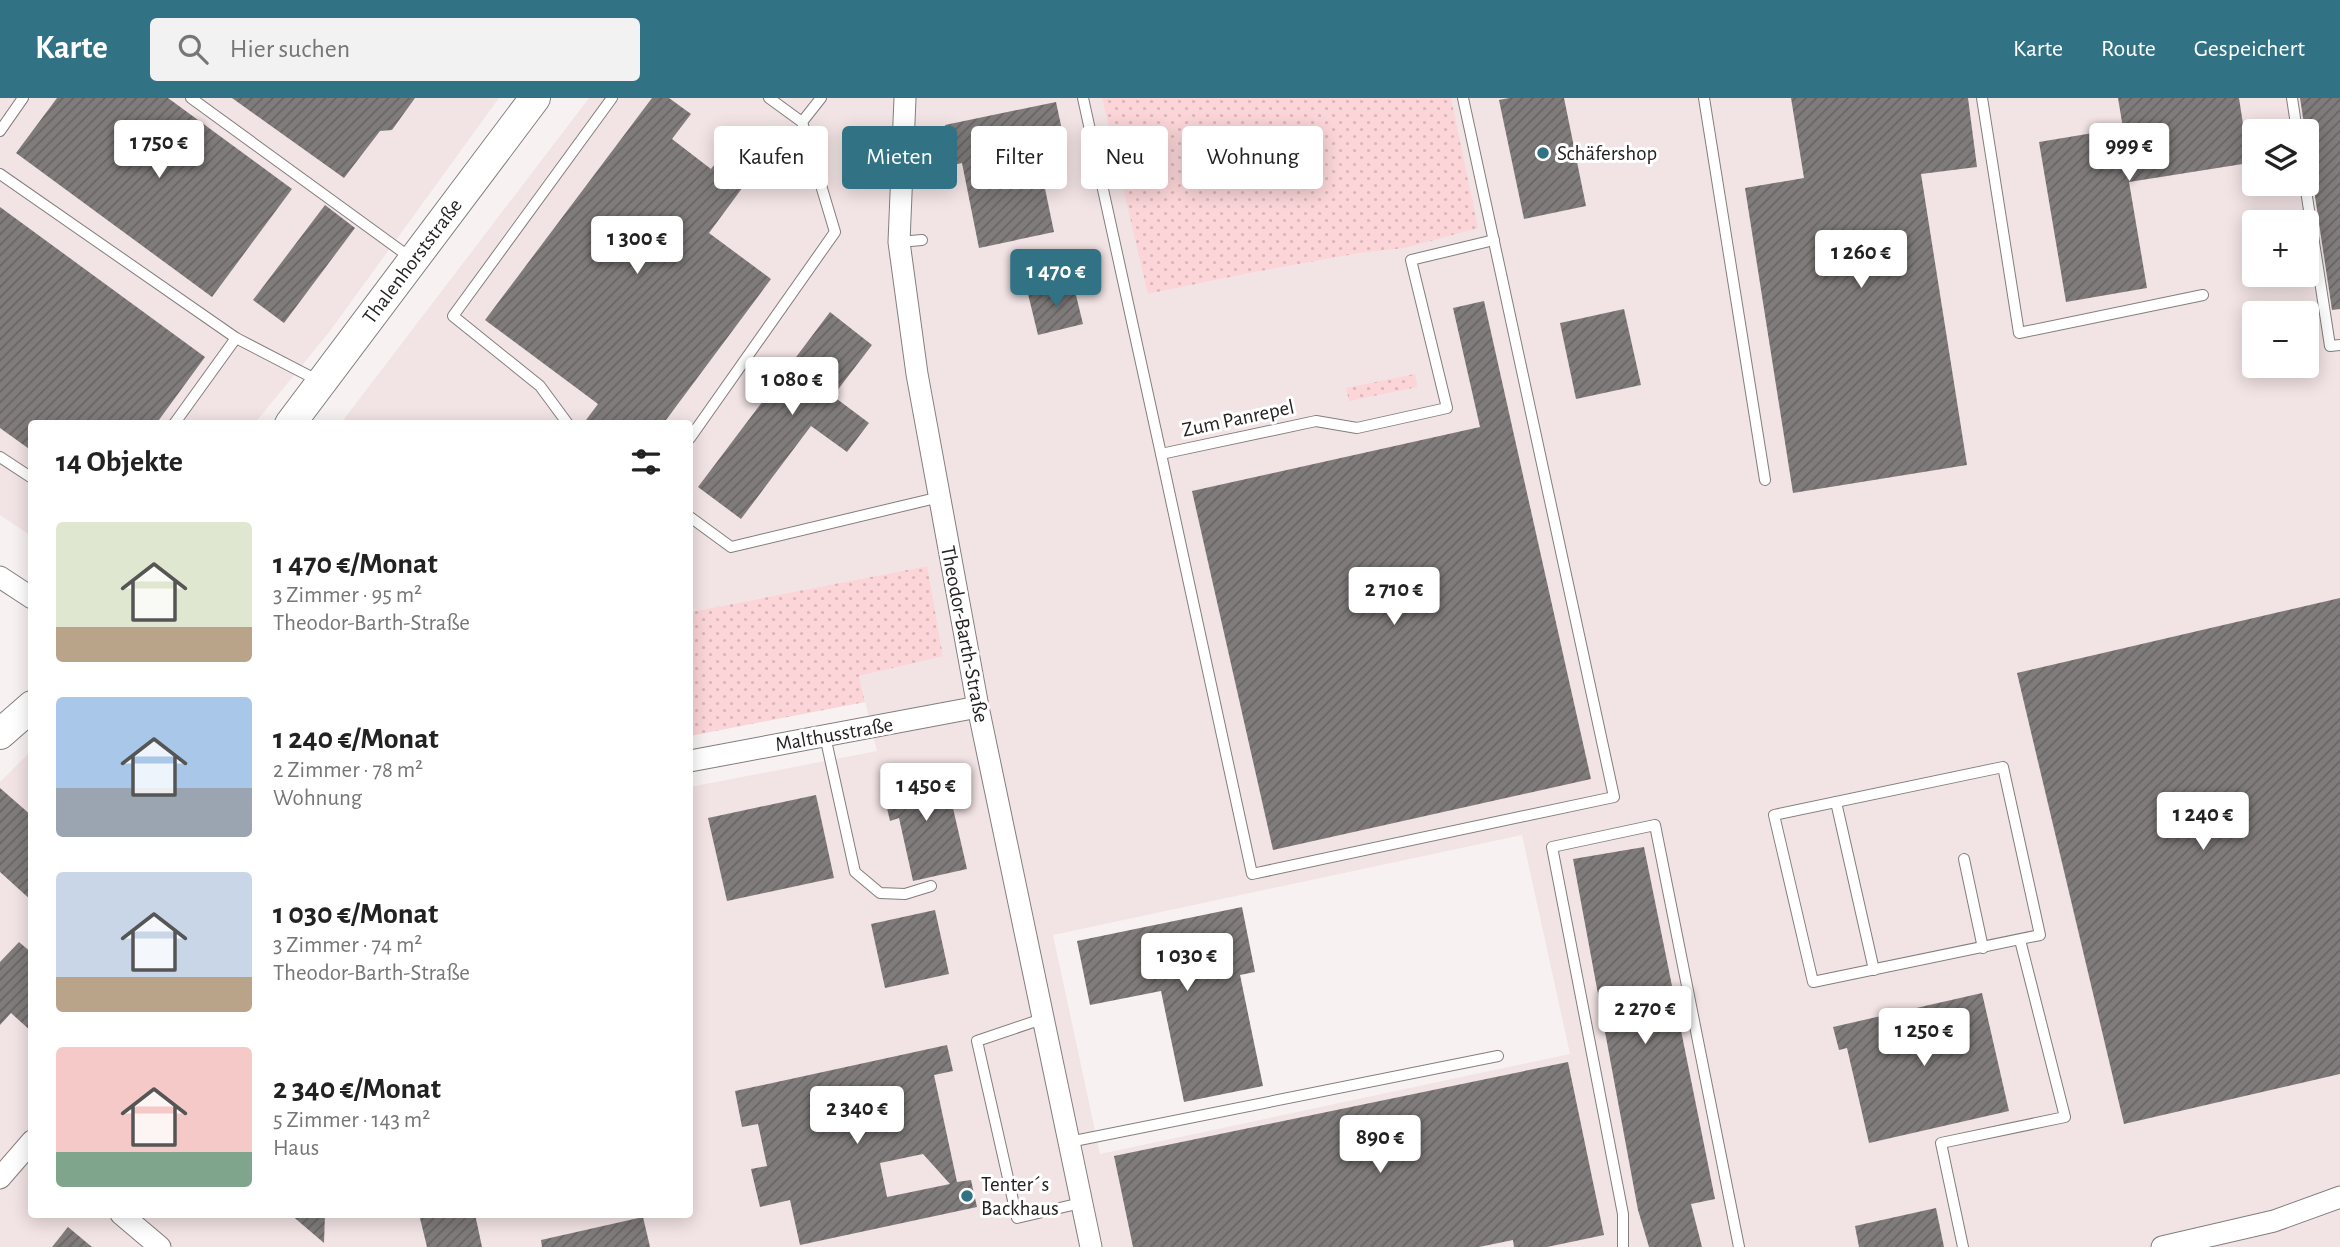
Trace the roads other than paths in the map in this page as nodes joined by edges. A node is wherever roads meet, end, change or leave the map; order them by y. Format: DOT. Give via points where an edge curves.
graph roads {
  1 [pos="23,98"];
  2 [pos="191,98"];
  3 [pos="535,98"];
  4 [pos="612,98"];
  5 [pos="769,98"];
  6 [pos="821,98"];
  7 [pos="905,98"];
  8 [pos="1083,98"];
  9 [pos="1463,98"];
  10 [pos="1703,98"];
  11 [pos="1982,98"];
  12 [pos="2292,98"];
  13 [pos="2295,119"];
  14 [pos="802,122"];
  15 [pos="0,131"];
  16 [pos="0,174"];
  17 [pos="2307,196"];
  18 [pos="922,240"];
  19 [pos="1494,240"];
  20 [pos="899,242"];
  21 [pos="413,260"];
  22 [pos="2203,295"];
  23 [pos="236,338"];
  24 [pos="2340,345"];
  25 [pos="321,382"];
  26 [pos="177,420"];
  27 [pos="293,420"];
  28 [pos="565,420"];
  29 [pos="693,434"];
  30 [pos="1161,454"];
  31 [pos="0,457"];
  32 [pos="28,475"];
  33 [pos="1765,480"];
  34 [pos="940,497"];
  35 [pos="693,518"];
  36 [pos="0,577"];
  37 [pos="28,595"];
  38 [pos="978,707"];
  39 [pos="28,710"];
  40 [pos="0,734"];
  41 [pos="825,736"];
  42 [pos="693,760"];
  43 [pos="1836,802"];
  44 [pos="1964,859"];
  45 [pos="931,886"];
  46 [pos="2020,940"];
  47 [pos="1983,948"];
  48 [pos="1874,970"];
  49 [pos="1042,1019"];
  50 [pos="1498,1056"];
  51 [pos="1069,1142"];
  52 [pos="28,1146"];
  53 [pos="0,1178"];
  54 [pos="2340,1197"];
  55 [pos="1082,1203"];
  56 [pos="126,1218"];
  57 [pos="160,1247"];
  58 [pos="1091,1247"];
  59 [pos="1623,1247"];
  60 [pos="1739,1247"];
  61 [pos="1963,1247"];
  62 [pos="2162,1247"];
  1 -- 15 [label="lane"];
  2 -- 21 [label="lane"];
  3 -- 21 [label="main road, Thalenhorststraße"];
  4 -- 28 [label="lane" via="453,316 540,386"];
  5 -- 14 [label="lane"];
  6 -- 14 [label="lane"];
  7 -- 20 [label="street, Theodor-Barth-Straße"];
  8 -- 30 [label="lane, Zum Panrepel"];
  9 -- 19 [label="lane"];
  10 -- 33 [label="lane"];
  11 -- 22 [label="lane" via="2019,333"];
  12 -- 13 [label="lane"];
  14 -- 29 [label="lane" via="835,232"];
  16 -- 23 [label="lane"];
  17 -- 24 [label="lane" via="2330,346"];
  18 -- 20 [label="lane"];
  19 -- 30 [label="lane, Zum Panrepel" via="1411,260 1447,408 1357,428 1316,421"];
  19 -- 30 [label="lane" via="1614,797 1252,874"];
  20 -- 34 [label="street, Theodor-Barth-Straße"];
  21 -- 25 [label="main road, Thalenhorststraße"];
  23 -- 25 [label="lane"];
  23 -- 26 [label="lane"];
  25 -- 27 [label="main road, Thalenhorststraße"];
  31 -- 32 [label="lane"];
  34 -- 35 [label="lane" via="731,547"];
  34 -- 38 [label="street, Theodor-Barth-Straße"];
  36 -- 37 [label="street"];
  38 -- 41 [label="street, Malthusstraße"];
  38 -- 49 [label="street, Theodor-Barth-Straße"];
  39 -- 40 [label="main road"];
  41 -- 42 [label="street, Malthusstraße"];
  41 -- 45 [label="lane" via="855,872 880,893 905,894"];
  43 -- 46 [label="lane" via="2003,767 2040,935"];
  43 -- 48 [label="lane"];
  43 -- 48 [label="lane" via="1774,815 1813,982"];
  44 -- 47 [label="lane"];
  46 -- 47 [label="lane"];
  46 -- 61 [label="lane" via="2065,1117 1941,1143"];
  47 -- 48 [label="lane"];
  49 -- 51 [label="street, Theodor-Barth-Straße"];
  49 -- 55 [label="lane" via="977,1041 1017,1218"];
  50 -- 51 [label="lane"];
  51 -- 55 [label="street, Theodor-Barth-Straße"];
  52 -- 53 [label="street"];
  54 -- 62 [label="street" via="2274,1221"];
  55 -- 58 [label="street, Theodor-Barth-Straße"];
  56 -- 57 [label="street"];
  59 -- 60 [label="lane" via="1623,1214 1552,847 1655,825"];
}
